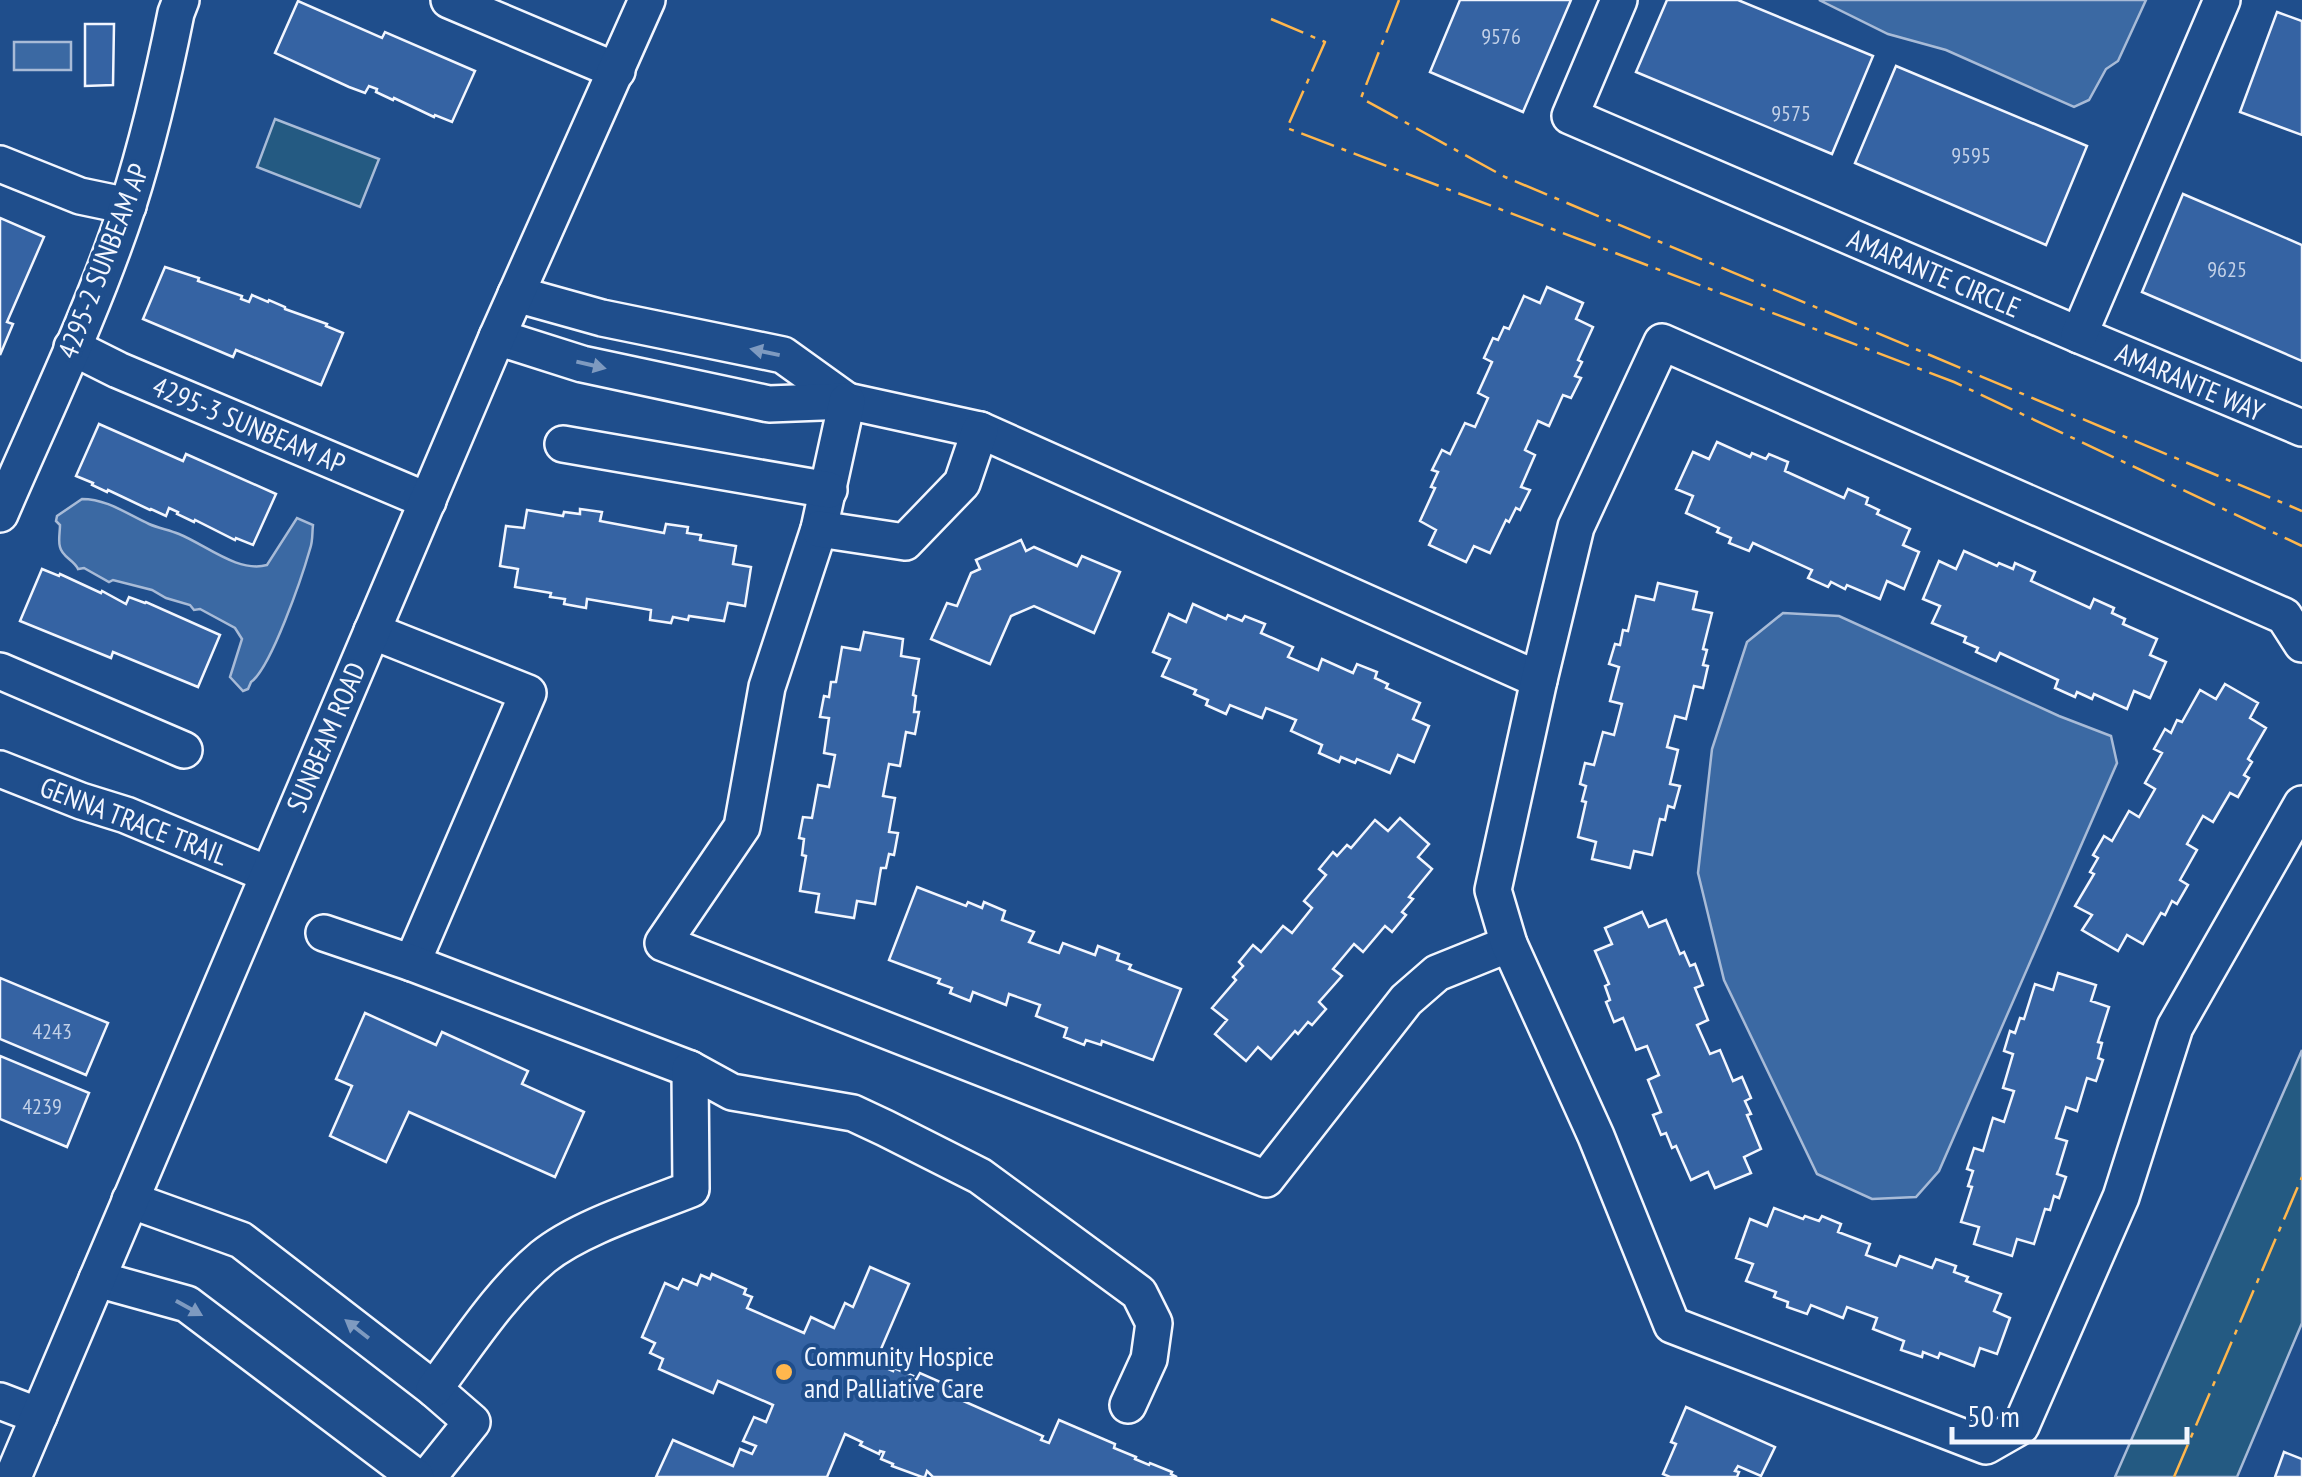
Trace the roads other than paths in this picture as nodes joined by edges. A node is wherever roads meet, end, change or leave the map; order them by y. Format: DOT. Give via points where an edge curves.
graph roads {
  1 [pos="181,0"];
  2 [pos="449,0"];
  3 [pos="646,0"];
  4 [pos="1619,0"];
  5 [pos="2222,0"];
  6 [pos="616,72"];
  7 [pos="0,164"];
  8 [pos="128,206"];
  9 [pos="516,294"];
  10 [pos="2078,335"];
  11 [pos="497,336"];
  12 [pos="72,346"];
  13 [pos="848,401"];
  14 [pos="2302,428"];
  15 [pos="980,430"];
  16 [pos="563,444"];
  17 [pos="829,490"];
  18 [pos="428,501"];
  19 [pos="0,514"];
  20 [pos="819,529"];
  21 [pos="372,631"];
  22 [pos="2302,644"];
  23 [pos="0,670"];
  24 [pos="1539,680"];
  25 [pos="184,750"];
  26 [pos="0,769"];
  27 [pos="2302,804"];
  28 [pos="267,874"];
  29 [pos="324,934"];
  30 [pos="1509,944"];
  31 [pos="412,963"];
  32 [pos="690,1069"];
  33 [pos="130,1200"];
  34 [pos="97,1279"];
  35 [pos="434,1389"];
  36 [pos="0,1401"];
  37 [pos="1128,1405"];
  38 [pos="39,1416"];
  39 [pos="12,1457"];
  40 [pos="416,1477"];
  41 [pos="428,1477"];
  1 -- 8 [label="street, 4295-2 SUNBEAM AP"];
  2 -- 6 [label="street"];
  3 -- 6 [label="street, SUNBEAM ROAD"];
  4 -- 10 [label="street, AMARANTE CIRCLE" via="1570,116"];
  5 -- 10 [label="street"];
  6 -- 9 [label="street, SUNBEAM ROAD"];
  7 -- 8 [label="street" via="80,196"];
  8 -- 12 [label="street, 4295-2 SUNBEAM AP"];
  9 -- 11 [label="street, SUNBEAM ROAD"];
  13 -- 9 [label="street, one-way" via="783,355"];
  10 -- 14 [label="street, AMARANTE WAY"];
  11 -- 13 [label="street, one-way" via="582,364 769,404"];
  11 -- 18 [label="street, SUNBEAM ROAD"];
  12 -- 18 [label="street, 4295-3 SUNBEAM AP"];
  12 -- 19 [label="street, 4295-2 SUNBEAM AP"];
  13 -- 15 [label="street"];
  13 -- 17 [label="street"];
  15 -- 20 [label="street" via="962,483 904,542"];
  15 -- 24 [label="street"];
  16 -- 17 [label="street"];
  17 -- 20 [label="street"];
  18 -- 21 [label="street, SUNBEAM ROAD"];
  20 -- 30 [label="street" via="767,687 742,826 663,943 1266,1179 1406,1000 1436,974"];
  21 -- 28 [label="street, SUNBEAM ROAD"];
  21 -- 31 [label="street" via="528,693"];
  22 -- 24 [label="street" via="2284,616 1662,342 1576,527"];
  23 -- 25 [label="street"];
  24 -- 30 [label="street" via="1493,890"];
  26 -- 28 [label="street, GENNA TRACE TRAIL"];
  27 -- 30 [label="street" via="2175,1027 2121,1197 2021,1426 1986,1446 1672,1324"];
  28 -- 33 [label="street, SUNBEAM ROAD"];
  29 -- 31 [label="street"];
  31 -- 32 [label="street"];
  32 -- 35 [label="street" via="691,1189 545,1255 506,1293"];
  32 -- 37 [label="street" via="732,1092 853,1113 884,1128 980,1176 1139,1293 1154,1324 1149,1359"];
  33 -- 34 [label="street, SUNBEAM ROAD"];
  35 -- 33 [label="street, one-way" via="241,1240"];
  34 -- 38 [label="street, SUNBEAM ROAD"];
  34 -- 40 [label="street, one-way" via="187,1304"];
  35 -- 41 [label="street" via="472,1422"];
  36 -- 38 [label="street"];
  38 -- 39 [label="street, SUNBEAM ROAD"];
}
